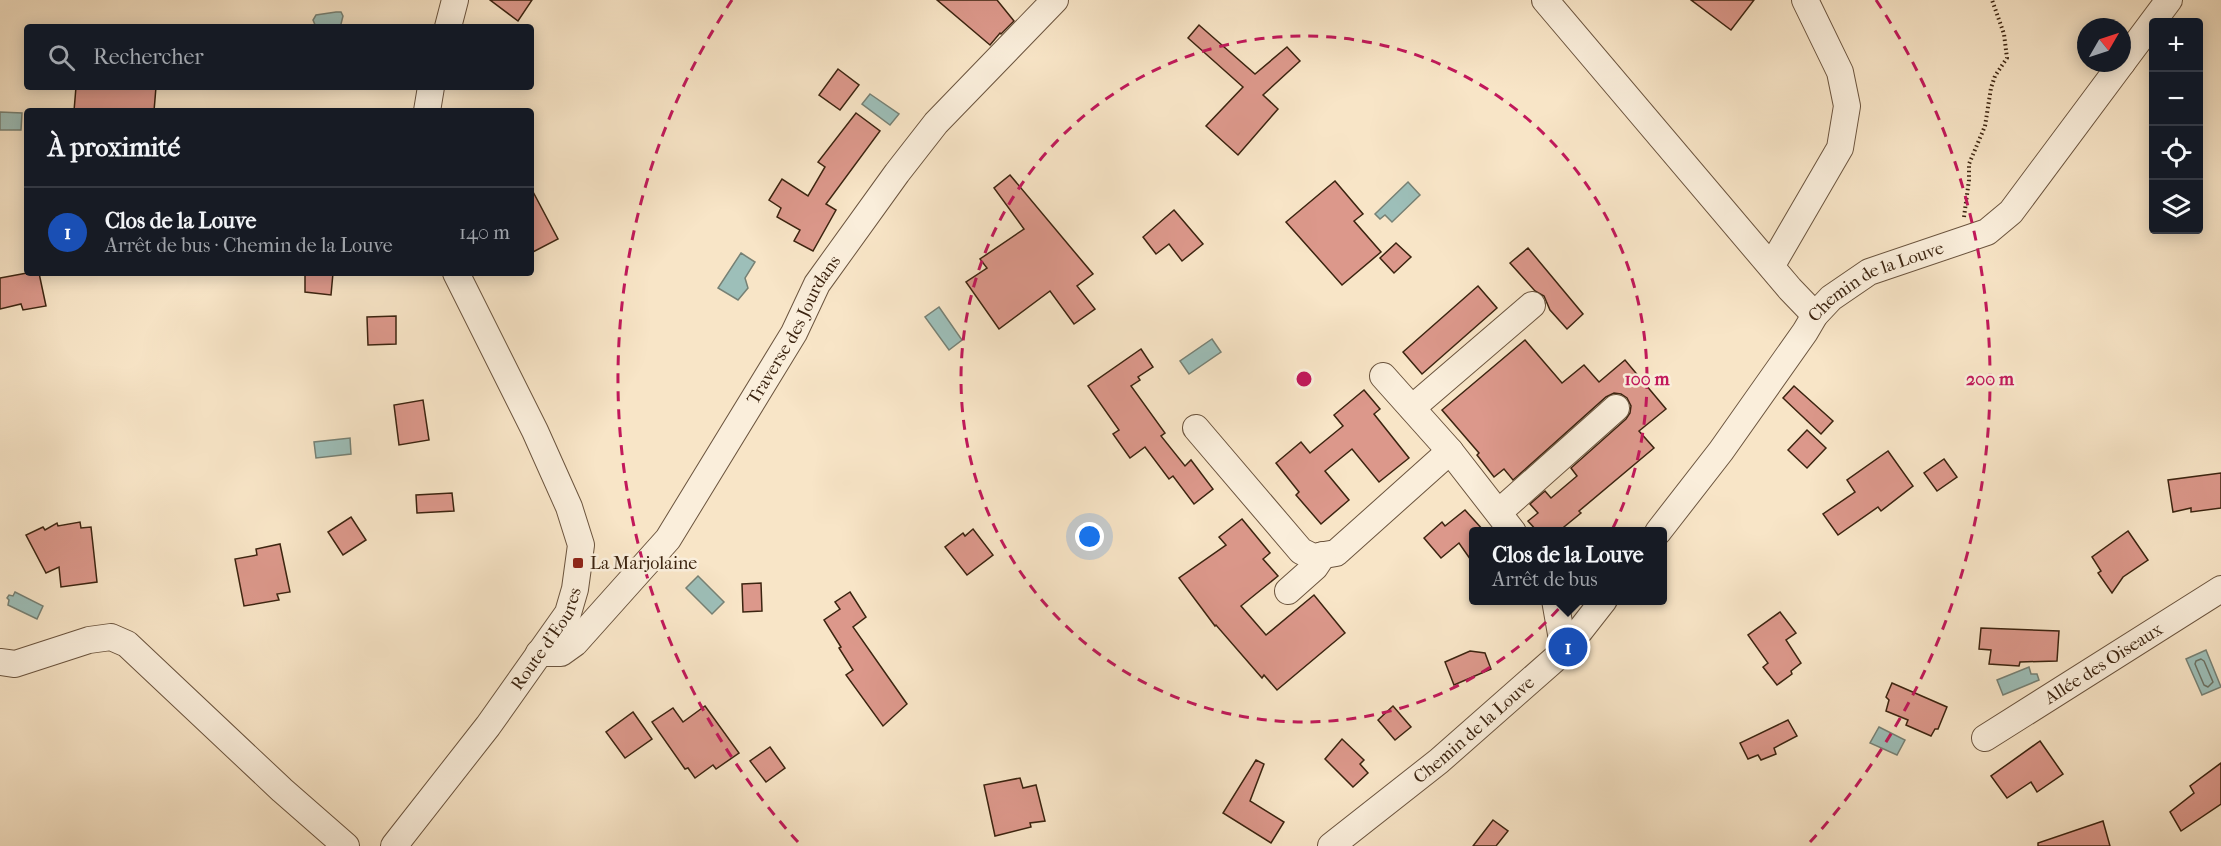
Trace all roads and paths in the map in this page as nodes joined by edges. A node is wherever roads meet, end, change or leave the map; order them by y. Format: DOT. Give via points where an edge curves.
graph roads {
  1 [pos="1055,0"];
  2 [pos="1545,0"];
  3 [pos="1805,0"];
  4 [pos="1992,0"];
  5 [pos="2169,0"];
  6 [pos="2131,51"];
  7 [pos="2115,72"];
  8 [pos="430,90"];
  9 [pos="428,108"];
  10 [pos="1961,241"];
  11 [pos="1772,265"];
  12 [pos="458,276"];
  13 [pos="1532,305"];
  14 [pos="1815,315"];
  15 [pos="1383,376"];
  16 [pos="1412,408"];
  17 [pos="1616,408"];
  18 [pos="1196,428"];
  19 [pos="1450,451"];
  20 [pos="1507,522"];
  21 [pos="1661,527"];
  22 [pos="1323,555"];
  23 [pos="2221,589"];
  24 [pos="1288,591"];
  25 [pos="1556,605"];
  26 [pos="1600,605"];
  27 [pos="1564,651"];
  28 [pos="539,653"];
  29 [pos="0,662"];
  30 [pos="1985,738"];
  31 [pos="346,846"];
  32 [pos="394,846"];
  33 [pos="1331,846"];
  1 -- 28 [label="street, Traverse des Jourdans" via="936,123 897,172 817,284 794,333 668,539 575,643 561,653"];
  2 -- 11 [label="street"];
  3 -- 11 [label="street" via="1840,72 1847,106 1840,148"];
  4 -- 10 [label="path" via="2004,34 2007,58 1995,76 1985,126 1969,165"];
  5 -- 6 [label="street, Chemin de la Louve"];
  7 -- 10 [label="street, Chemin de la Louve" via="2011,212 1987,232"];
  8 -- 9 [label="street"];
  10 -- 14 [label="street, Chemin de la Louve" via="1869,272 1831,298"];
  11 -- 14 [label="street"];
  12 -- 28 [label="street, Route d'Eoures" via="535,431 569,507 581,545 568,613"];
  13 -- 16 [label="street"];
  14 -- 21 [label="street, Chemin de la Louve" via="1721,450"];
  15 -- 16 [label="street"];
  16 -- 19 [label="street"];
  17 -- 20 [label="street"];
  18 -- 22 [label="street" via="1301,551 1313,557"];
  19 -- 20 [label="street"];
  19 -- 22 [label="street" via="1336,553"];
  22 -- 24 [label="street"];
  23 -- 30 [label="street, Allée des Oiseaux"];
  25 -- 27 [label="street"];
  26 -- 27 [label="street, Chemin de la Louve"];
  27 -- 33 [label="street, Chemin de la Louve" via="1438,761"];
  28 -- 32 [label="street, Route d'Eoures" via="488,726"];
  29 -- 31 [label="street" via="15,664 88,640 111,637 128,644"];
}
